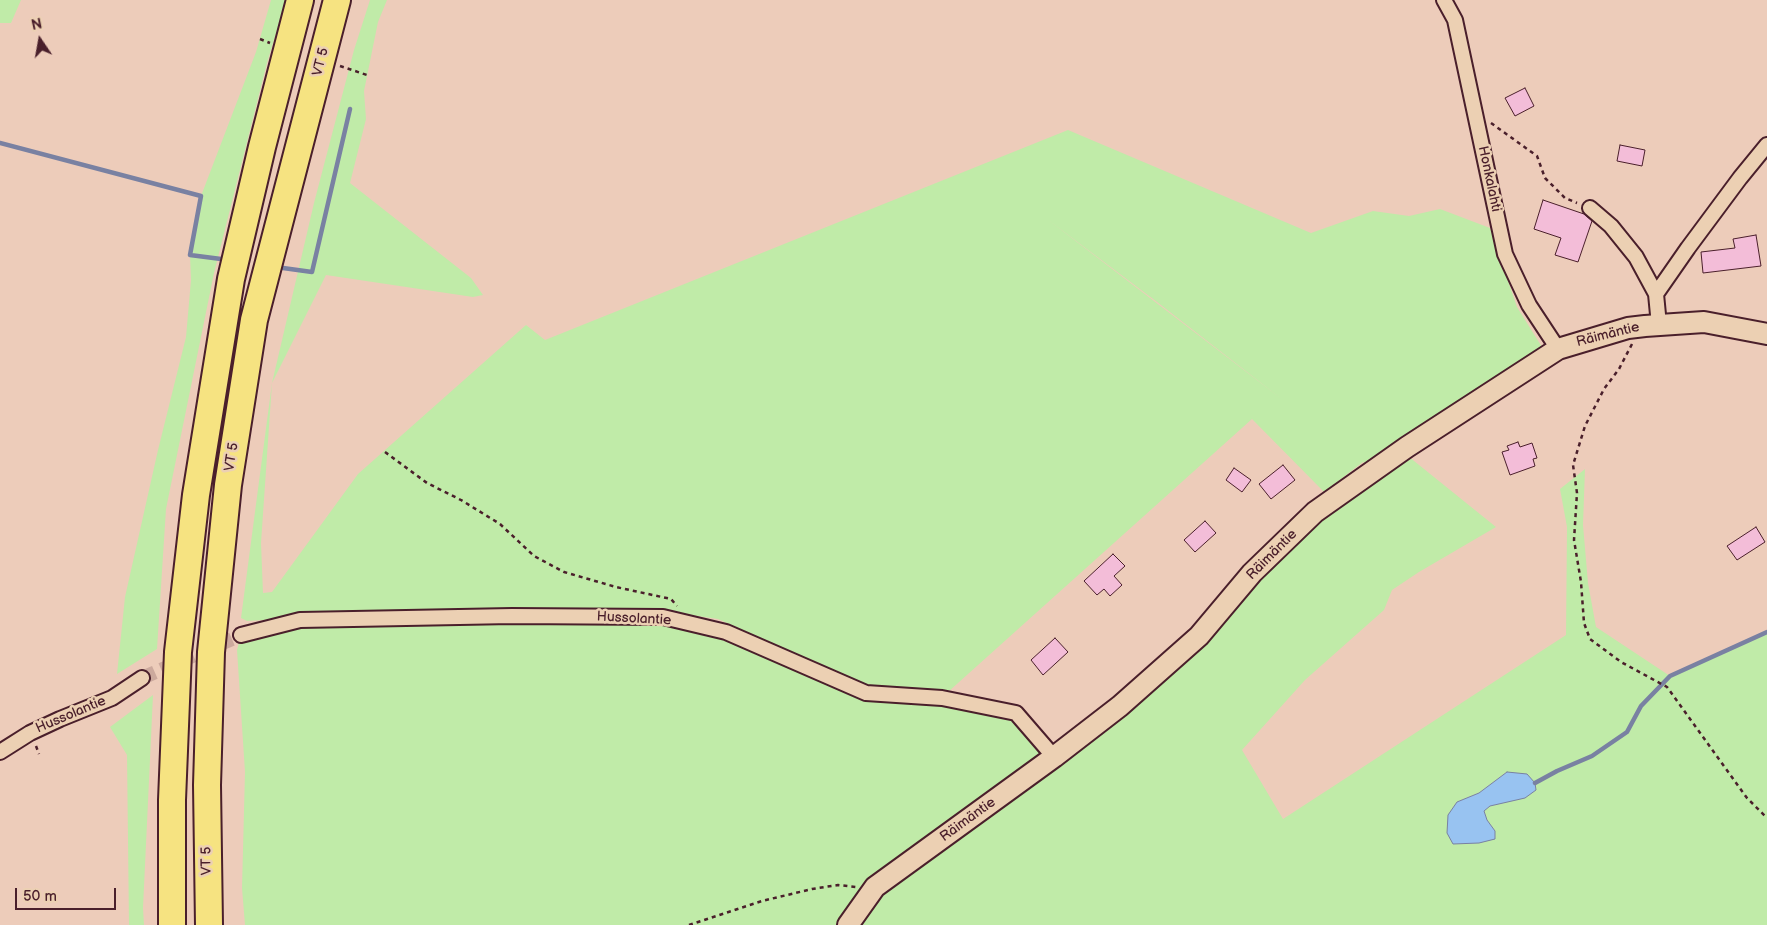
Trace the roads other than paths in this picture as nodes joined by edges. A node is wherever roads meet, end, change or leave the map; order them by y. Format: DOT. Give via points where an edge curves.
graph roads {
  1 [pos="300,0"];
  2 [pos="337,0"];
  3 [pos="1444,0"];
  4 [pos="1767,145"];
  5 [pos="1590,208"];
  6 [pos="1656,294"];
  7 [pos="1659,325"];
  8 [pos="1767,334"];
  9 [pos="1558,349"];
  10 [pos="241,635"];
  11 [pos="142,678"];
  12 [pos="0,752"];
  13 [pos="1054,757"];
  14 [pos="172,925"];
  15 [pos="209,925"];
  16 [pos="848,925"];
  1 -- 14 [label="highway" via="231,280 196,495 178,652 172,800"];
  2 -- 15 [label="highway, VT 5" via="254,320 228,485 211,652 207,785"];
  3 -- 9 [label="street, Honkalahti" via="1455,20 1504,254 1529,305"];
  4 -- 6 [label="street"];
  5 -- 6 [label="street" via="1611,226 1636,258"];
  6 -- 7 [label="street"];
  7 -- 8 [label="street, Räimäntie" via="1704,322"];
  7 -- 9 [label="street, Räimäntie" via="1628,328"];
  9 -- 13 [label="street, Räimäntie" via="1406,447 1315,512 1252,573 1199,636 1120,706"];
  10 -- 13 [label="street, Hussolantie" via="300,620 663,617 726,632 866,693 942,698 1016,713"];
  11 -- 12 [label="street, Hussolantie" via="112,698 39,729"];
  13 -- 16 [label="street, Räimäntie" via="875,887"];
}
